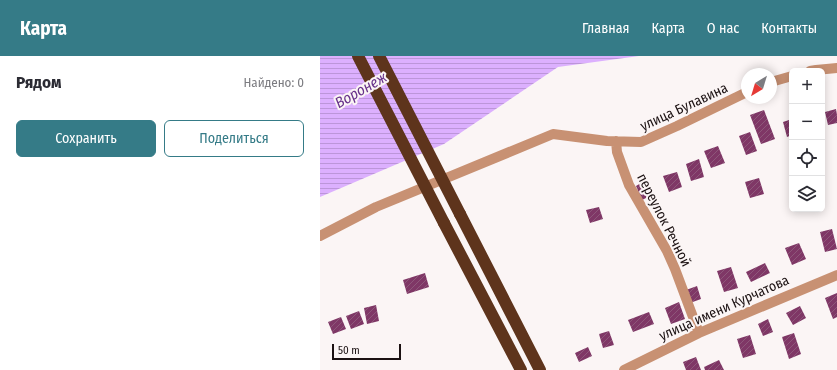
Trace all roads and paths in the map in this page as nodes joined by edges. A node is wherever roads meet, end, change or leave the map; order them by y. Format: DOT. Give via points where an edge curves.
graph roads {
  1 [pos="358,56"];
  2 [pos="379,56"];
  3 [pos="837,68"];
  4 [pos="825,69"];
  5 [pos="789,77"];
  6 [pos="777,80"];
  7 [pos="741,95"];
  8 [pos="612,141"];
  9 [pos="320,236"];
  10 [pos="837,275"];
  11 [pos="699,333"];
  12 [pos="521,370"];
  13 [pos="540,370"];
  14 [pos="624,370"];
  1 -- 12 [label="highway, bridge"];
  2 -- 13 [label="highway, bridge"];
  3 -- 4 [label="street"];
  5 -- 6 [label="street"];
  7 -- 8 [label="street, улица Булавина" via="641,142"];
  8 -- 9 [label="street, улица Булавина" via="553,134 376,207"];
  8 -- 11 [label="street, переулок Речной" via="629,185 667,251"];
  10 -- 11 [label="street, улица имени Курчатова"];
  11 -- 14 [label="street, улица имени Курчатова"];
}
